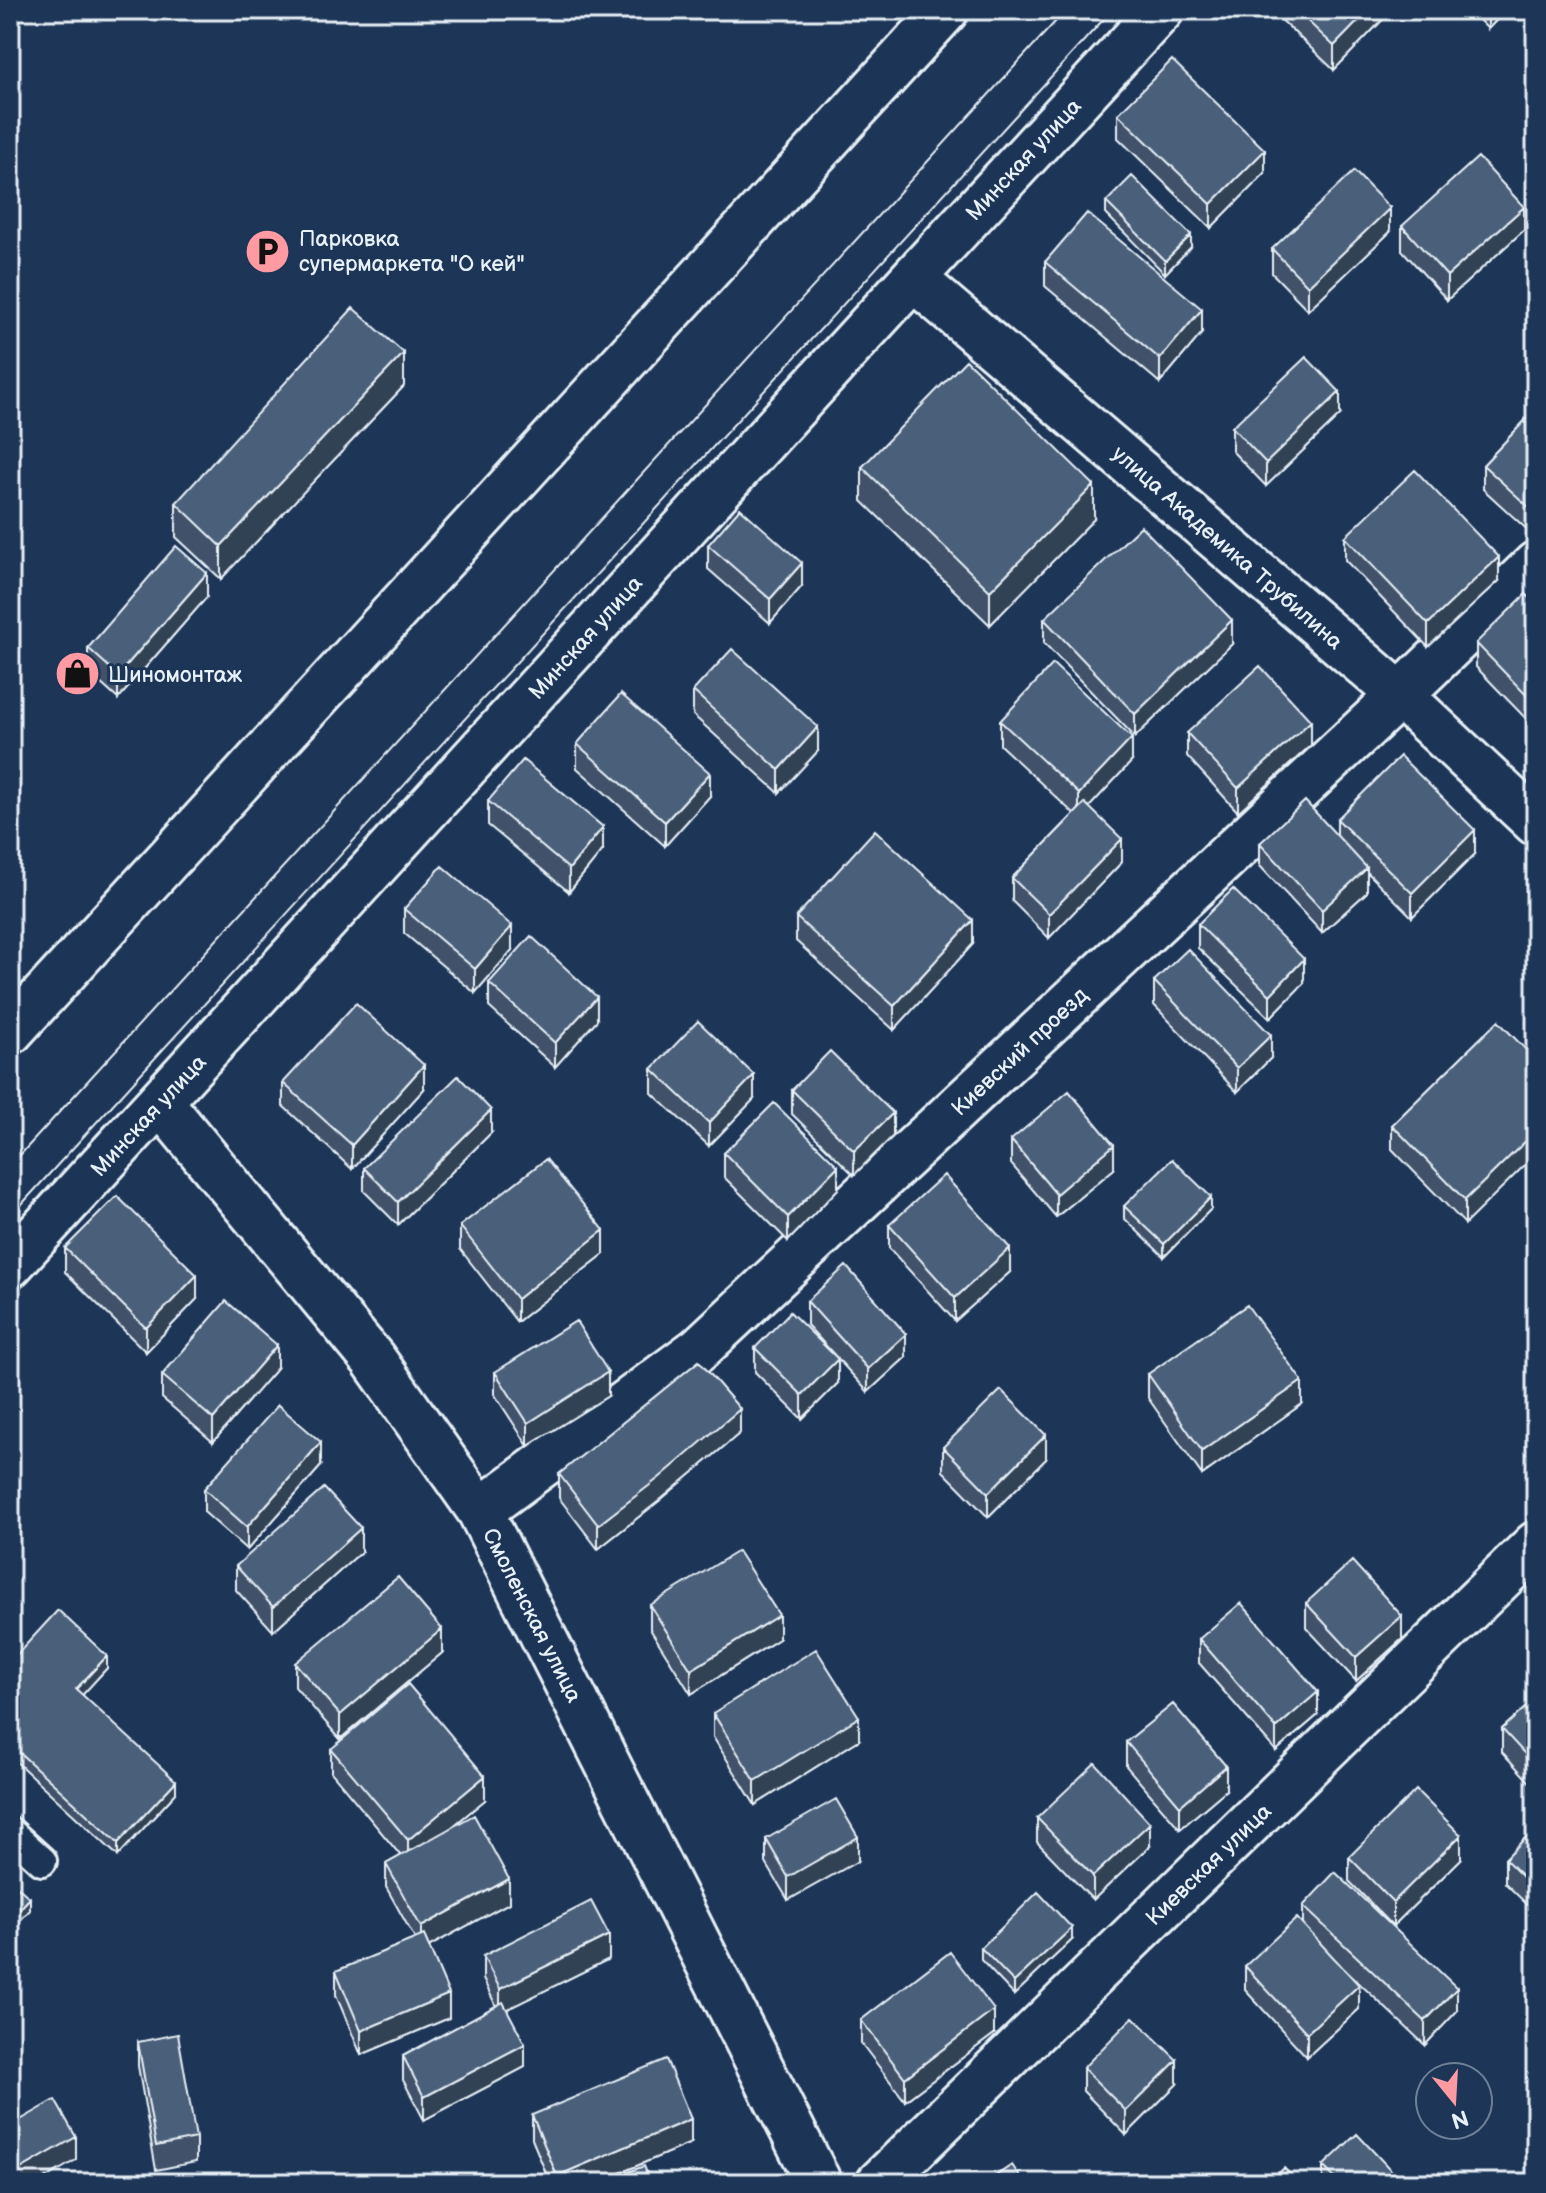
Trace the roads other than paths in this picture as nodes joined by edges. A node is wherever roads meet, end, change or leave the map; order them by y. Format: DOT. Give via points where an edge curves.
graph roads {
  1 [pos="946,10"];
  2 [pos="1161,10"];
  3 [pos="913,278"];
  4 [pos="1536,564"];
  5 [pos="1400,695"];
  6 [pos="1536,823"];
  7 [pos="10,1032"];
  8 [pos="161,1103"];
  9 [pos="10,1265"];
  10 [pos="480,1511"];
  11 [pos="1536,1544"];
  12 [pos="10,1832"];
  13 [pos="42,1861"];
  14 [pos="819,2183"];
  15 [pos="879,2183"];
  1 -- 7 [label="street"];
  2 -- 3 [label="street, Минская улица"];
  3 -- 5 [label="street, улица Академика Трубилина"];
  3 -- 8 [label="street, Минская улица"];
  4 -- 5 [label="street, Киевский проезд"];
  5 -- 6 [label="street, улица Академика Трубилина"];
  5 -- 10 [label="street, Киевский проезд" via="699,1349"];
  8 -- 9 [label="street, Минская улица"];
  8 -- 10 [label="street, Смоленская улица" via="373,1359"];
  10 -- 14 [label="street, Смоленская улица"];
  11 -- 15 [label="street, Киевская улица"];
  12 -- 13 [label="lane"];
}
